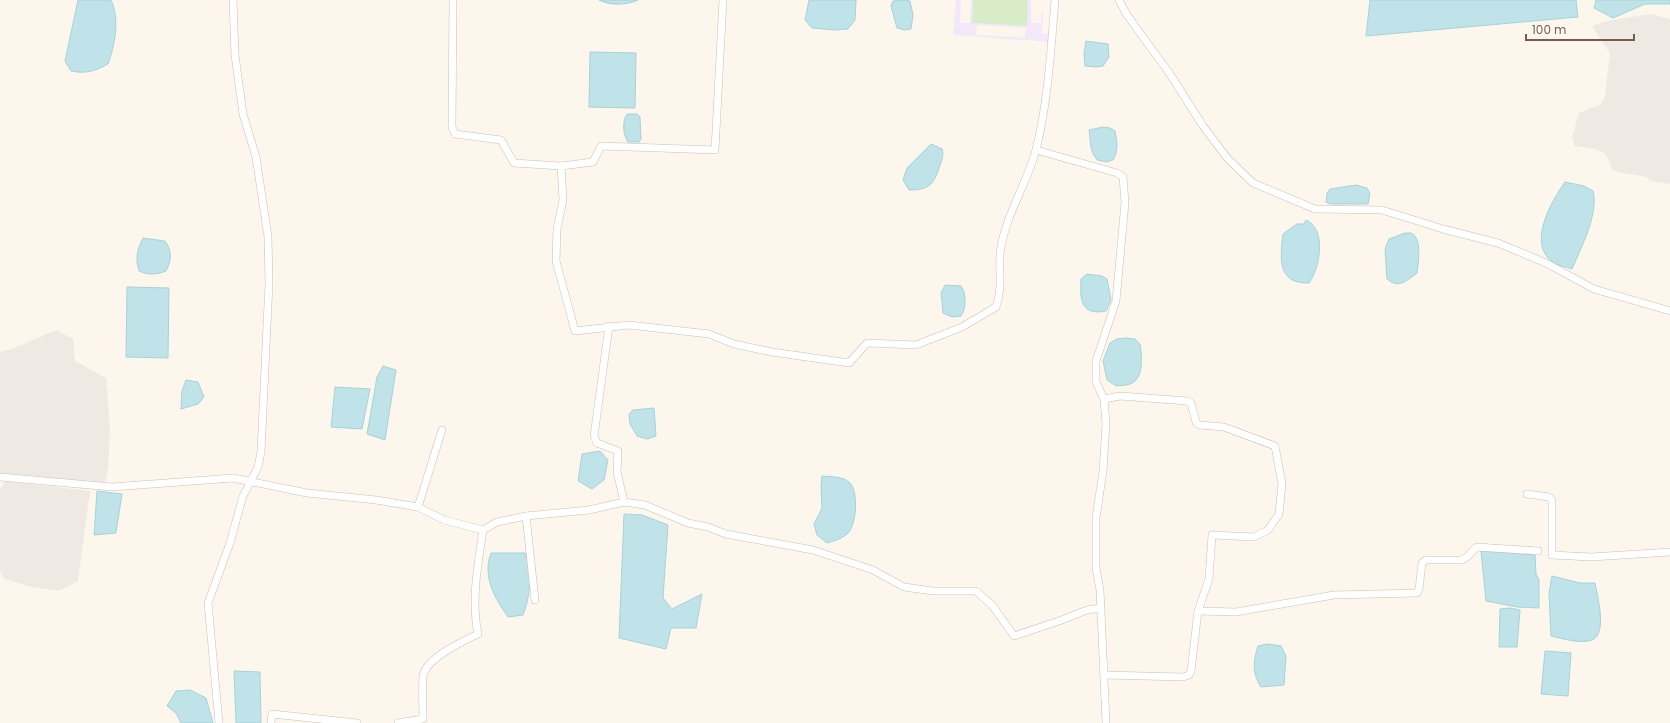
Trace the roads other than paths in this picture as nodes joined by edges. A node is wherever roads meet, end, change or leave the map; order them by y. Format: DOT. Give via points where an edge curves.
graph roads {
  1 [pos="233,0"];
  2 [pos="453,0"];
  3 [pos="723,0"];
  4 [pos="1055,0"];
  5 [pos="1119,0"];
  6 [pos="1036,150"];
  7 [pos="561,166"];
  8 [pos="1670,311"];
  9 [pos="610,326"];
  10 [pos="1104,399"];
  11 [pos="442,430"];
  12 [pos="0,477"];
  13 [pos="249,481"];
  14 [pos="1527,494"];
  15 [pos="624,502"];
  16 [pos="418,507"];
  17 [pos="526,516"];
  18 [pos="483,530"];
  19 [pos="1538,551"];
  20 [pos="1670,552"];
  21 [pos="535,600"];
  22 [pos="1101,608"];
  23 [pos="1198,611"];
  24 [pos="1104,675"];
  25 [pos="219,723"];
  26 [pos="271,723"];
  27 [pos="358,723"];
  28 [pos="398,723"];
  29 [pos="1106,723"];
  1 -- 13 [label="street" via="235,55 243,114 256,157 268,237 269,283 261,452 258,467"];
  2 -- 7 [label="street" via="454,134 501,140 514,164"];
  3 -- 7 [label="street" via="715,150 601,146 592,162"];
  4 -- 6 [label="street" via="1045,100"];
  5 -- 8 [label="street" via="1203,126 1228,159 1254,183 1315,208 1382,210 1498,244 1546,263 1594,289"];
  6 -- 9 [label="street" via="1016,199 1001,248 1001,293 996,307 962,327 916,345 867,343 849,363 742,346 709,334 629,325"];
  6 -- 10 [label="street" via="1117,173 1123,177 1125,203 1116,301 1096,360 1096,382"];
  7 -- 9 [label="street" via="563,200 557,229 556,261 573,329 578,331"];
  9 -- 15 [label="street" via="594,436 598,443 618,451 617,472"];
  10 -- 22 [label="street" via="1106,424 1103,471 1096,518 1096,568"];
  10 -- 23 [label="street" via="1120,396 1187,401 1191,403 1199,425 1224,428 1275,446 1282,484 1280,514 1268,530 1254,537 1212,535 1209,579"];
  11 -- 16 [label="street"];
  12 -- 13 [label="street" via="112,488 233,478"];
  13 -- 16 [label="street" via="306,493"];
  13 -- 25 [label="street" via="208,603"];
  14 -- 20 [label="street" via="1549,497 1552,500 1552,555 1591,557"];
  15 -- 17 [label="street" via="589,510"];
  15 -- 22 [label="street" via="645,505 688,523 726,534 813,550 872,570 904,587 976,591 992,605 1014,636 1087,610"];
  16 -- 18 [label="street" via="444,520"];
  17 -- 18 [label="street" via="497,522"];
  17 -- 21 [label="street"];
  18 -- 28 [label="street" via="477,570 478,634 459,642 429,663 423,674 423,719"];
  19 -- 23 [label="street" via="1477,547 1462,560 1426,560 1422,563 1417,593 1334,595 1236,612"];
  22 -- 24 [label="street"];
  23 -- 24 [label="street" via="1189,675"];
  24 -- 29 [label="street"];
  26 -- 27 [label="street" via="272,714"];
}
